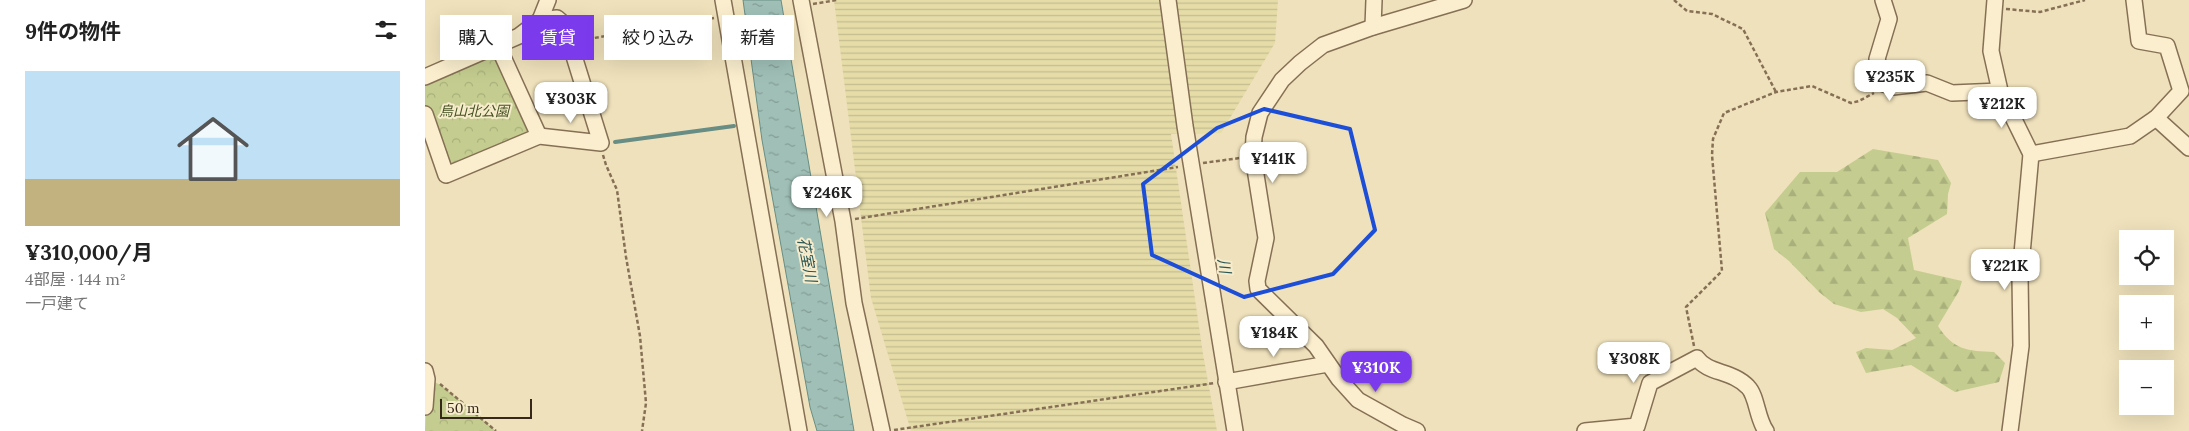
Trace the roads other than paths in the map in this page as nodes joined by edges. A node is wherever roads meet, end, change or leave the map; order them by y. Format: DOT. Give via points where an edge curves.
graph roads {
  1 [pos="548,0"];
  2 [pos="723,0"];
  3 [pos="1168,0"];
  4 [pos="1374,0"];
  5 [pos="1464,0"];
  6 [pos="1883,0"];
  7 [pos="2135,0"];
  8 [pos="802,3"];
  9 [pos="1995,4"];
  10 [pos="542,15"];
  11 [pos="1373,27"];
  12 [pos="465,60"];
  13 [pos="504,60"];
  14 [pos="576,60"];
  15 [pos="425,77"];
  16 [pos="2000,91"];
  17 [pos="2185,94"];
  18 [pos="425,114"];
  19 [pos="2156,118"];
  20 [pos="539,136"];
  21 [pos="2189,148"];
  22 [pos="2031,154"];
  23 [pos="1328,364"];
  24 [pos="426,375"];
  25 [pos="1226,382"];
  26 [pos="425,406"];
  27 [pos="799,431"];
  28 [pos="882,431"];
  29 [pos="1235,431"];
  30 [pos="1417,431"];
  31 [pos="1585,431"];
  32 [pos="1765,431"];
  33 [pos="2010,431"];
  1 -- 10 [label="street"];
  2 -- 27 [label="street"];
  3 -- 25 [label="street"];
  4 -- 11 [label="street"];
  5 -- 11 [label="street"];
  6 -- 16 [label="street" via="1889,19 1877,59 1884,84 1893,87 1927,83 1952,93"];
  7 -- 17 [label="street" via="2139,41 2167,46"];
  8 -- 28 [label="street" via="855,303"];
  9 -- 16 [label="street" via="1991,51"];
  11 -- 23 [label="street" via="1323,46 1300,63 1282,80 1260,112 1254,137 1253,156 1265,238 1258,290 1316,346"];
  12 -- 15 [label="street"];
  13 -- 20 [label="street"];
  14 -- 20 [label="street" via="601,143"];
  16 -- 22 [label="street"];
  17 -- 19 [label="street"];
  18 -- 20 [label="street" via="446,175"];
  19 -- 21 [label="street"];
  19 -- 22 [label="street" via="2130,136"];
  22 -- 33 [label="street" via="2020,276 2021,346"];
  23 -- 25 [label="street"];
  23 -- 30 [label="street" via="1358,400"];
  24 -- 26 [label="street"];
  25 -- 29 [label="street"];
  31 -- 32 [label="street" via="1637,426 1650,383 1697,358 1703,366 1731,374 1749,388"];
}
